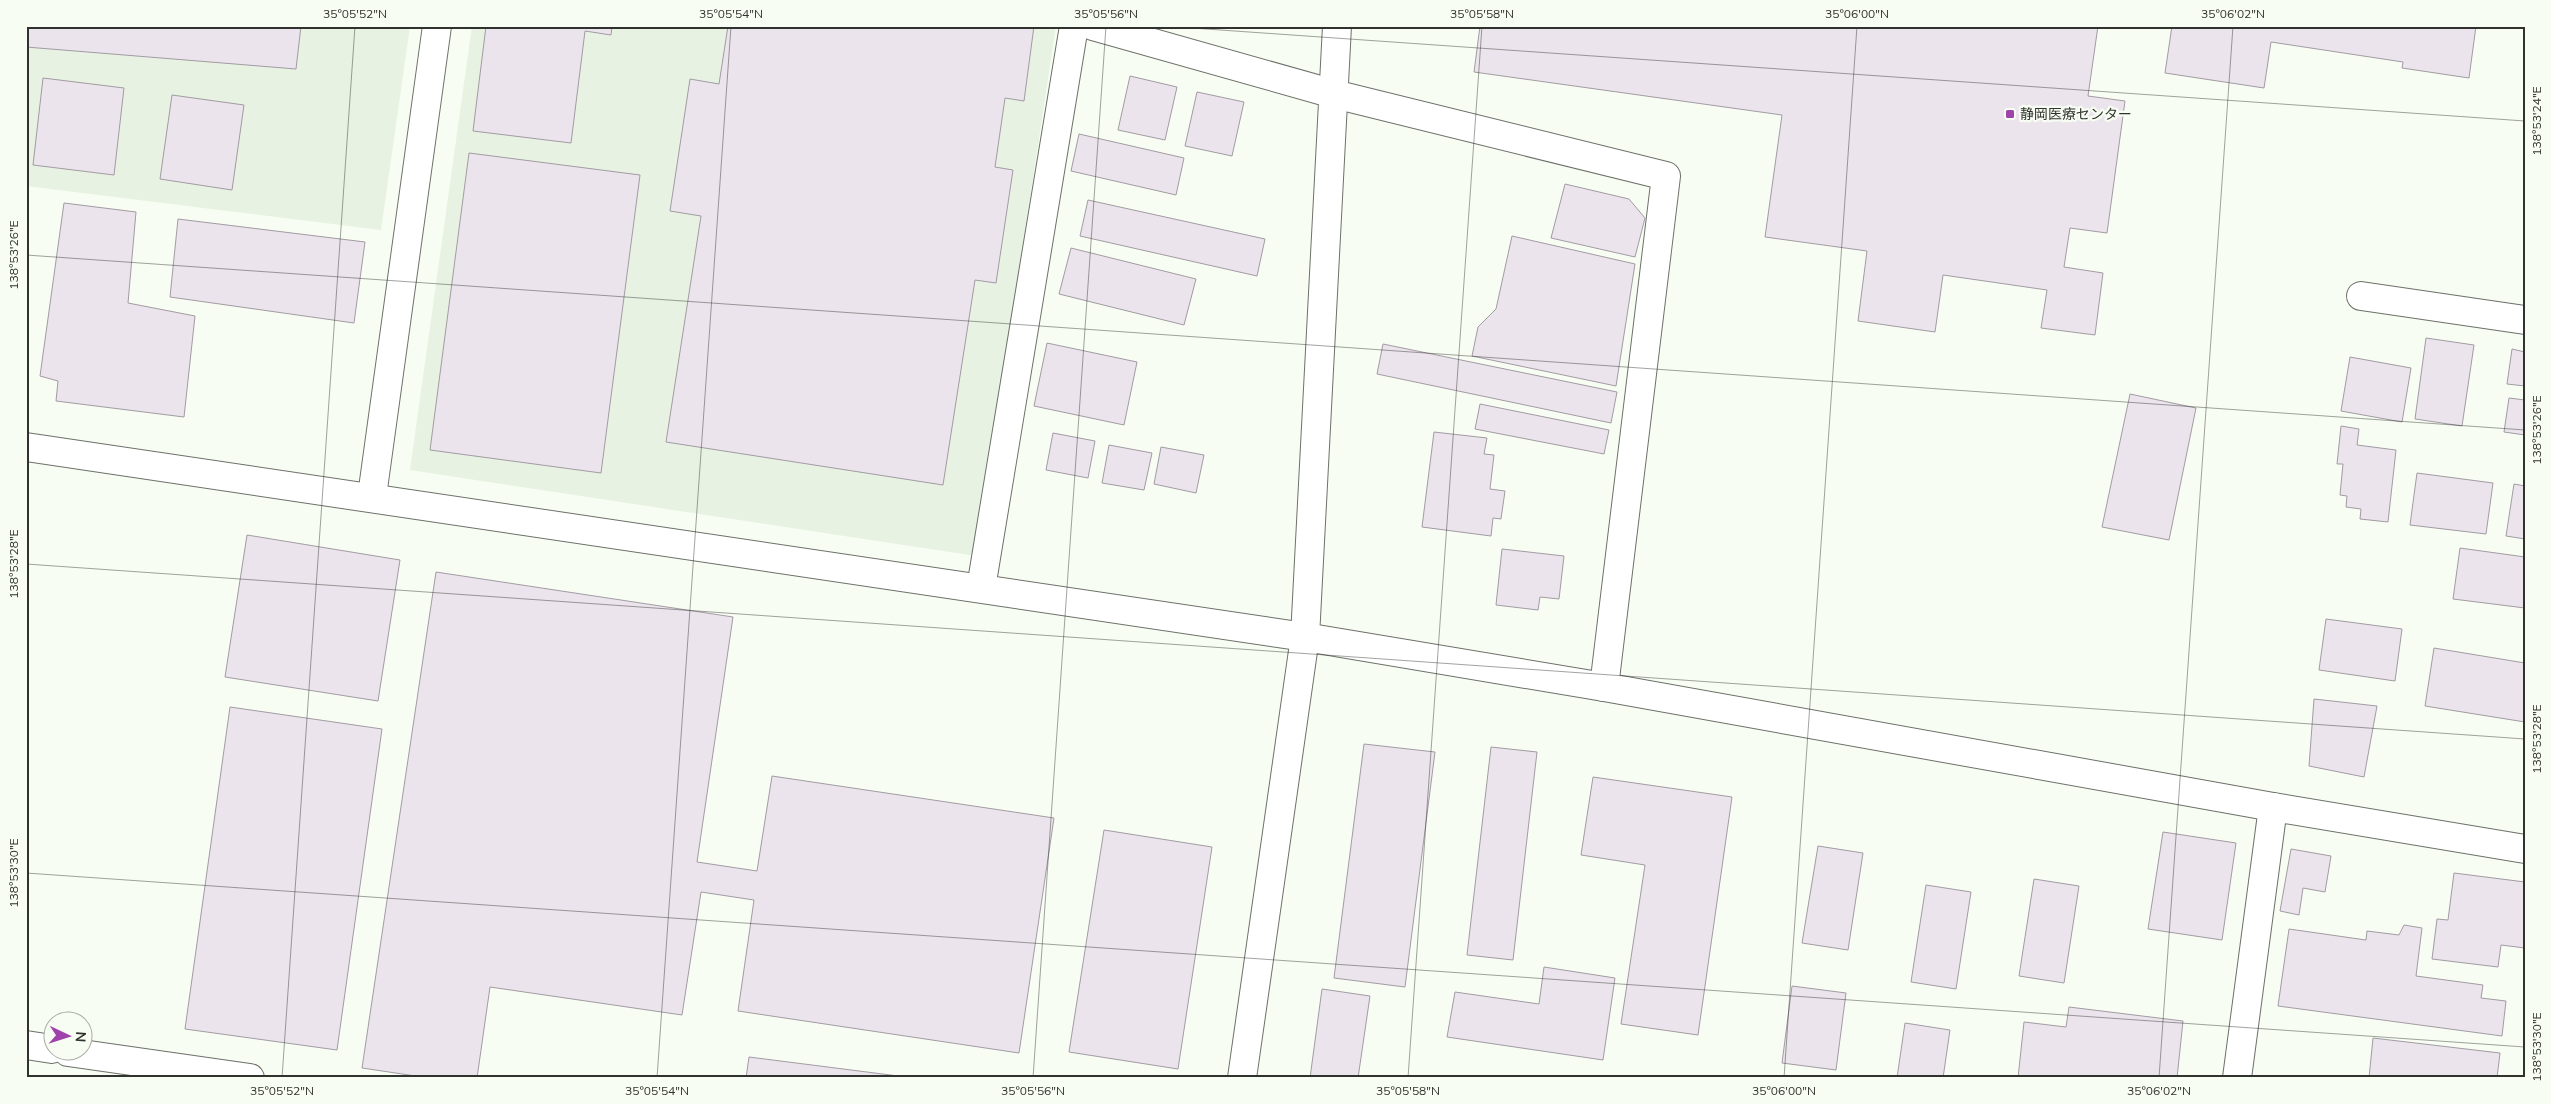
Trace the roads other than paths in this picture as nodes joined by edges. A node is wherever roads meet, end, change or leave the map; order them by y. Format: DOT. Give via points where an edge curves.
graph roads {
  1 [pos="437,26"];
  2 [pos="1074,26"];
  3 [pos="1093,26"];
  4 [pos="1337,26"];
  5 [pos="1334,94"];
  6 [pos="2361,296"];
  7 [pos="2525,320"];
  8 [pos="26,447"];
  9 [pos="372,496"];
  10 [pos="981,588"];
  11 [pos="1305,637"];
  12 [pos="1604,686"];
  13 [pos="2273,807"];
  14 [pos="2525,849"];
  15 [pos="26,1045"];
  16 [pos="42,1047"];
  17 [pos="92,1055"];
  18 [pos="250,1078"];
  19 [pos="1242,1078"];
  20 [pos="2237,1078"];
  1 -- 9 [label="street"];
  2 -- 10 [label="street"];
  3 -- 5 [label="street"];
  4 -- 5 [label="street"];
  5 -- 11 [label="street"];
  5 -- 12 [label="street" via="1666,176"];
  6 -- 7 [label="street"];
  8 -- 9 [label="street"];
  9 -- 10 [label="street"];
  10 -- 11 [label="street"];
  11 -- 12 [label="street"];
  11 -- 19 [label="street"];
  12 -- 13 [label="street"];
  13 -- 14 [label="street"];
  13 -- 20 [label="street"];
  15 -- 16 [label="street"];
  17 -- 18 [label="street"];
}
